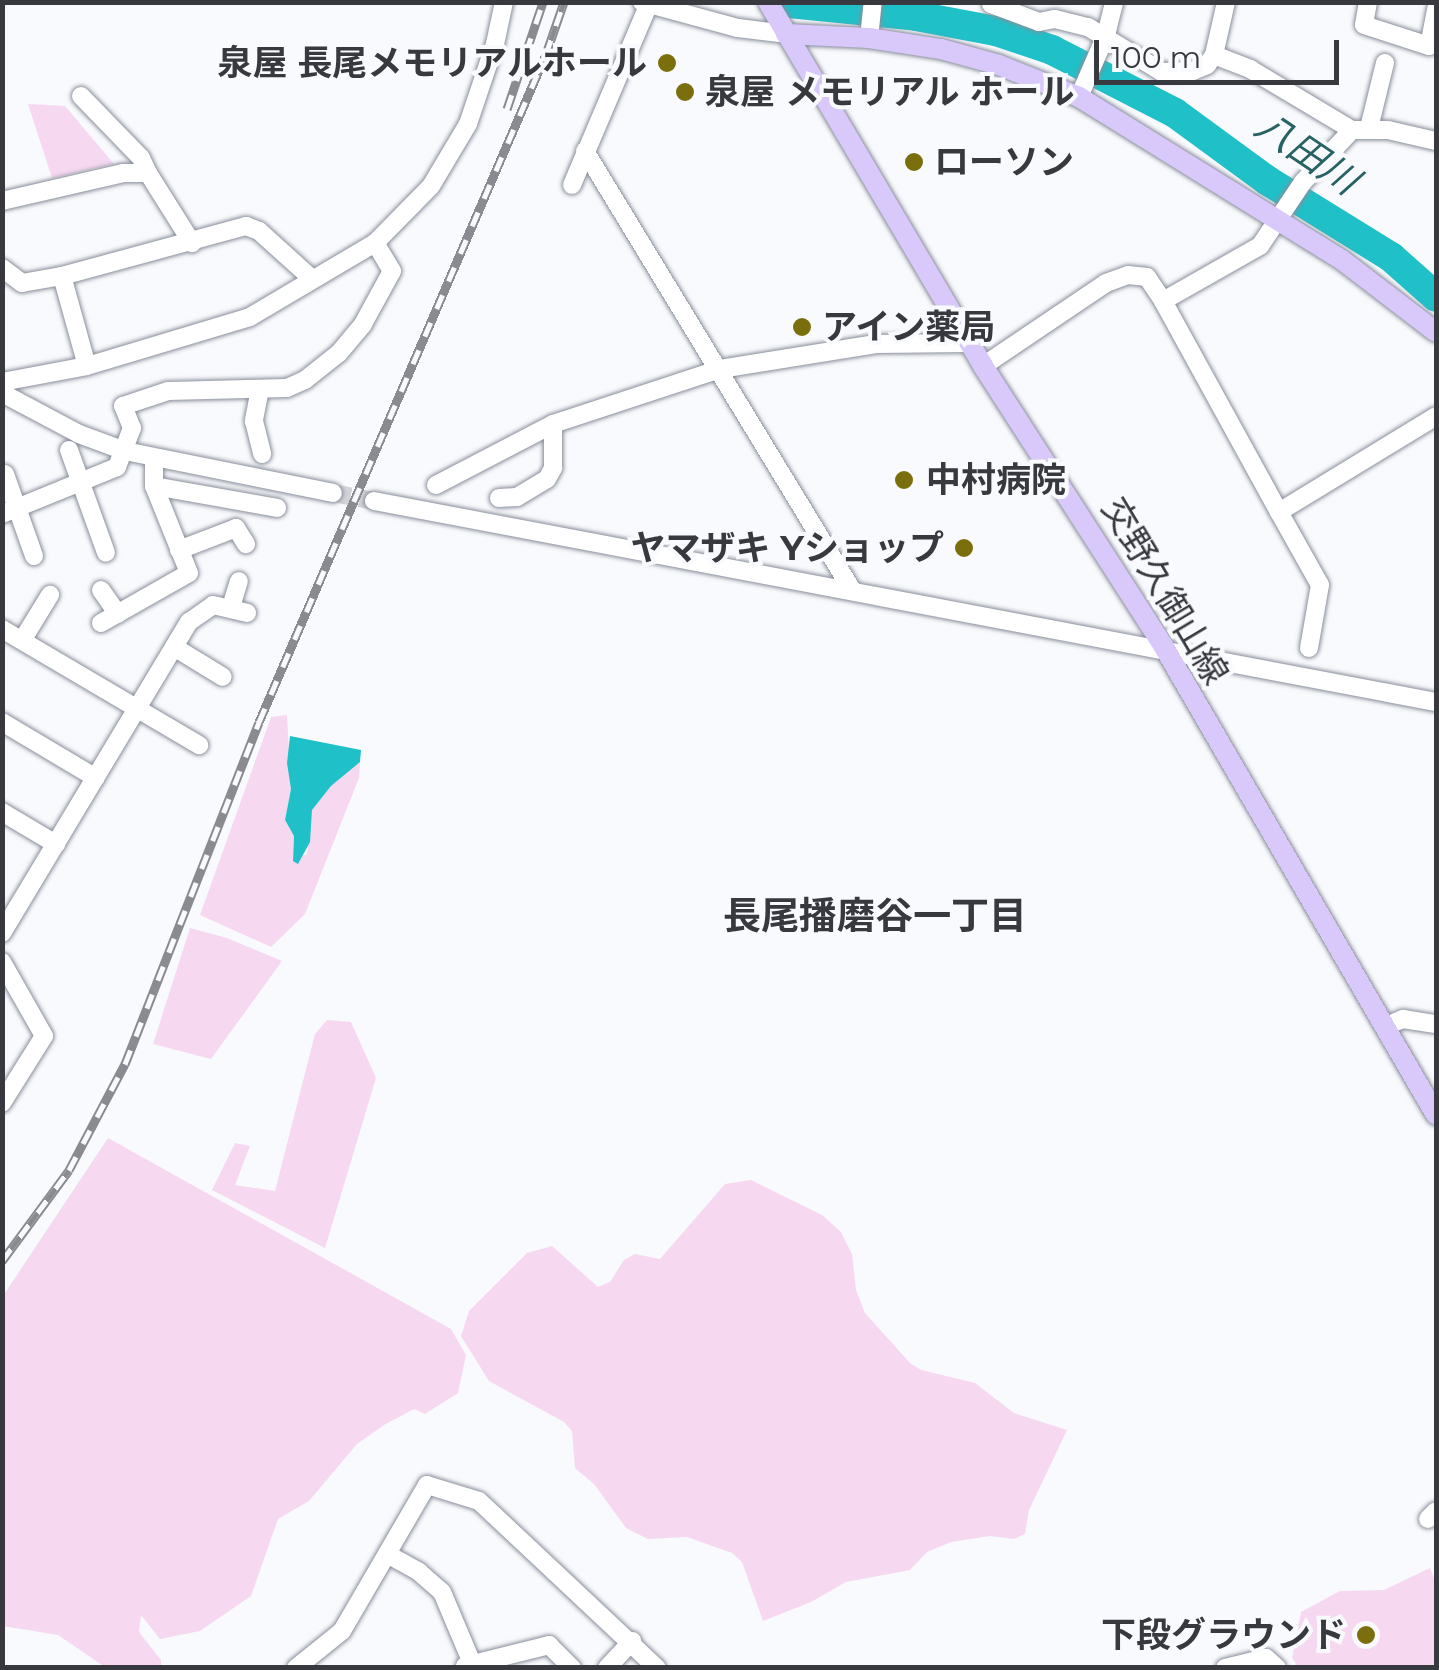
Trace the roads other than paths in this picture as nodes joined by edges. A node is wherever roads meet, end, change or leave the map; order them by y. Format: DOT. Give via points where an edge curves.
graph roads {
  1 [pos="504,2"];
  2 [pos="873,2"];
  3 [pos="1114,2"];
  4 [pos="1226,2"];
  5 [pos="1368,2"];
  6 [pos="645,3"];
  7 [pos="991,4"];
  8 [pos="1436,8"];
  9 [pos="776,18"];
  10 [pos="870,34"];
  11 [pos="1106,35"];
  12 [pos="1214,55"];
  13 [pos="1384,64"];
  14 [pos="81,96"];
  15 [pos="1079,97"];
  16 [pos="1360,129"];
  17 [pos="1436,141"];
  18 [pos="585,151"];
  19 [pos="148,173"];
  20 [pos="572,185"];
  21 [pos="2,200"];
  22 [pos="1280,214"];
  23 [pos="192,243"];
  24 [pos="375,243"];
  25 [pos="2,268"];
  26 [pos="62,276"];
  27 [pos="311,278"];
  28 [pos="1163,301"];
  29 [pos="1436,332"];
  30 [pos="969,343"];
  31 [pos="86,366"];
  32 [pos="983,366"];
  33 [pos="720,369"];
  34 [pos="2,382"];
  35 [pos="260,388"];
  36 [pos="2,393"];
  37 [pos="1436,416"];
  38 [pos="553,424"];
  39 [pos="69,450"];
  40 [pos="125,452"];
  41 [pos="262,454"];
  42 [pos="154,460"];
  43 [pos="4,474"];
  44 [pos="80,482"];
  45 [pos="436,485"];
  46 [pos="154,486"];
  47 [pos="333,493"];
  48 [pos="499,498"];
  49 [pos="228,499"];
  50 [pos="374,500"];
  51 [pos="277,508"];
  52 [pos="10,512"];
  53 [pos="1280,512"];
  54 [pos="220,534"];
  55 [pos="246,544"];
  56 [pos="179,550"];
  57 [pos="106,553"];
  58 [pos="34,556"];
  59 [pos="239,581"];
  60 [pos="101,590"];
  61 [pos="852,590"];
  62 [pos="50,596"];
  63 [pos="2,629"];
  64 [pos="23,639"];
  65 [pos="174,647"];
  66 [pos="1164,647"];
  67 [pos="1308,648"];
  68 [pos="223,677"];
  69 [pos="1436,702"];
  70 [pos="138,707"];
  71 [pos="2,722"];
  72 [pos="199,745"];
  73 [pos="96,778"];
  74 [pos="2,812"];
  75 [pos="56,844"];
  76 [pos="10,905"];
  77 [pos="2,933"];
  78 [pos="2,962"];
  79 [pos="1436,1024"];
  80 [pos="1384,1028"];
  81 [pos="2,1104"];
  82 [pos="1436,1115"];
  83 [pos="387,1554"];
  84 [pos="632,1641"];
  85 [pos="466,1665"];
  86 [pos="296,1668"];
  87 [pos="572,1668"];
  88 [pos="608,1668"];
  89 [pos="657,1668"];
  90 [pos="1225,1668"];
  91 [pos="1276,1668"];
  1 -- 24 [label="street" via="468,124 430,186"];
  2 -- 10 [label="street"];
  3 -- 11 [label="street"];
  4 -- 12 [label="street"];
  5 -- 8 [label="street" via="1364,26 1429,46"];
  6 -- 9 [label="street" via="738,28"];
  6 -- 18 [label="street"];
  7 -- 11 [label="street"];
  9 -- 10 [label="main road"];
  9 -- 30 [label="main road, 交野久御山線"];
  10 -- 15 [label="main road" via="999,65"];
  11 -- 12 [label="street" via="1162,72 1193,71"];
  11 -- 15 [label="street"];
  12 -- 16 [label="street"];
  13 -- 16 [label="street"];
  14 -- 19 [label="street"];
  15 -- 22 [label="main road"];
  16 -- 17 [label="street"];
  16 -- 22 [label="street" via="1303,182"];
  18 -- 20 [label="street"];
  18 -- 33 [label="street"];
  19 -- 21 [label="street"];
  19 -- 23 [label="street"];
  22 -- 28 [label="street" via="1260,246"];
  22 -- 29 [label="main road"];
  23 -- 26 [label="street"];
  23 -- 27 [label="street" via="246,226"];
  24 -- 27 [label="street"];
  24 -- 35 [label="street" via="392,271 339,353 287,388"];
  25 -- 26 [label="street" via="22,282"];
  26 -- 31 [label="street"];
  27 -- 31 [label="street" via="250,317"];
  28 -- 32 [label="street" via="1147,277 1117,279"];
  28 -- 53 [label="street"];
  30 -- 32 [label="main road, 交野久御山線"];
  30 -- 33 [label="street" via="876,344"];
  31 -- 34 [label="street"];
  32 -- 66 [label="main road, 交野久御山線"];
  33 -- 38 [label="street"];
  33 -- 61 [label="street"];
  35 -- 40 [label="street" via="168,391 124,406 132,428"];
  35 -- 41 [label="street" via="254,420"];
  36 -- 40 [label="street"];
  37 -- 53 [label="street"];
  38 -- 45 [label="street"];
  38 -- 48 [label="street" via="547,479 517,498"];
  39 -- 44 [label="street"];
  40 -- 42 [label="street"];
  40 -- 44 [label="street" via="117,467"];
  42 -- 46 [label="street"];
  42 -- 47 [label="street"];
  43 -- 52 [label="street"];
  44 -- 52 [label="street"];
  44 -- 57 [label="street"];
  46 -- 49 [label="street"];
  46 -- 56 [label="street"];
  49 -- 51 [label="street"];
  49 -- 54 [label="street"];
  50 -- 61 [label="street"];
  52 -- 58 [label="street"];
  53 -- 67 [label="street" via="1320,585"];
  54 -- 55 [label="street" via="236,528"];
  54 -- 56 [label="street"];
  56 -- 60 [label="street" via="188,573 110,618"];
  59 -- 65 [label="street" via="239,610 213,605 189,622"];
  61 -- 66 [label="street"];
  62 -- 64 [label="street"];
  63 -- 64 [label="street"];
  64 -- 70 [label="street"];
  65 -- 68 [label="street"];
  65 -- 70 [label="street"];
  66 -- 69 [label="street"];
  66 -- 80 [label="main road, 交野久御山線"];
  70 -- 72 [label="street"];
  70 -- 73 [label="street"];
  71 -- 73 [label="street"];
  73 -- 75 [label="street"];
  74 -- 75 [label="street"];
  75 -- 76 [label="street"];
  76 -- 77 [label="street"];
  78 -- 81 [label="street" via="44,1036"];
  79 -- 80 [label="street" via="1403,1019"];
  80 -- 82 [label="main road, 交野久御山線"];
  83 -- 84 [label="street" via="427,1486 480,1501"];
  83 -- 85 [label="street" via="442,1592"];
  83 -- 86 [label="street" via="342,1631"];
  84 -- 88 [label="street"];
  84 -- 89 [label="street"];
  85 -- 87 [label="street" via="549,1644"];
  90 -- 91 [label="street" via="1266,1658"];
}
